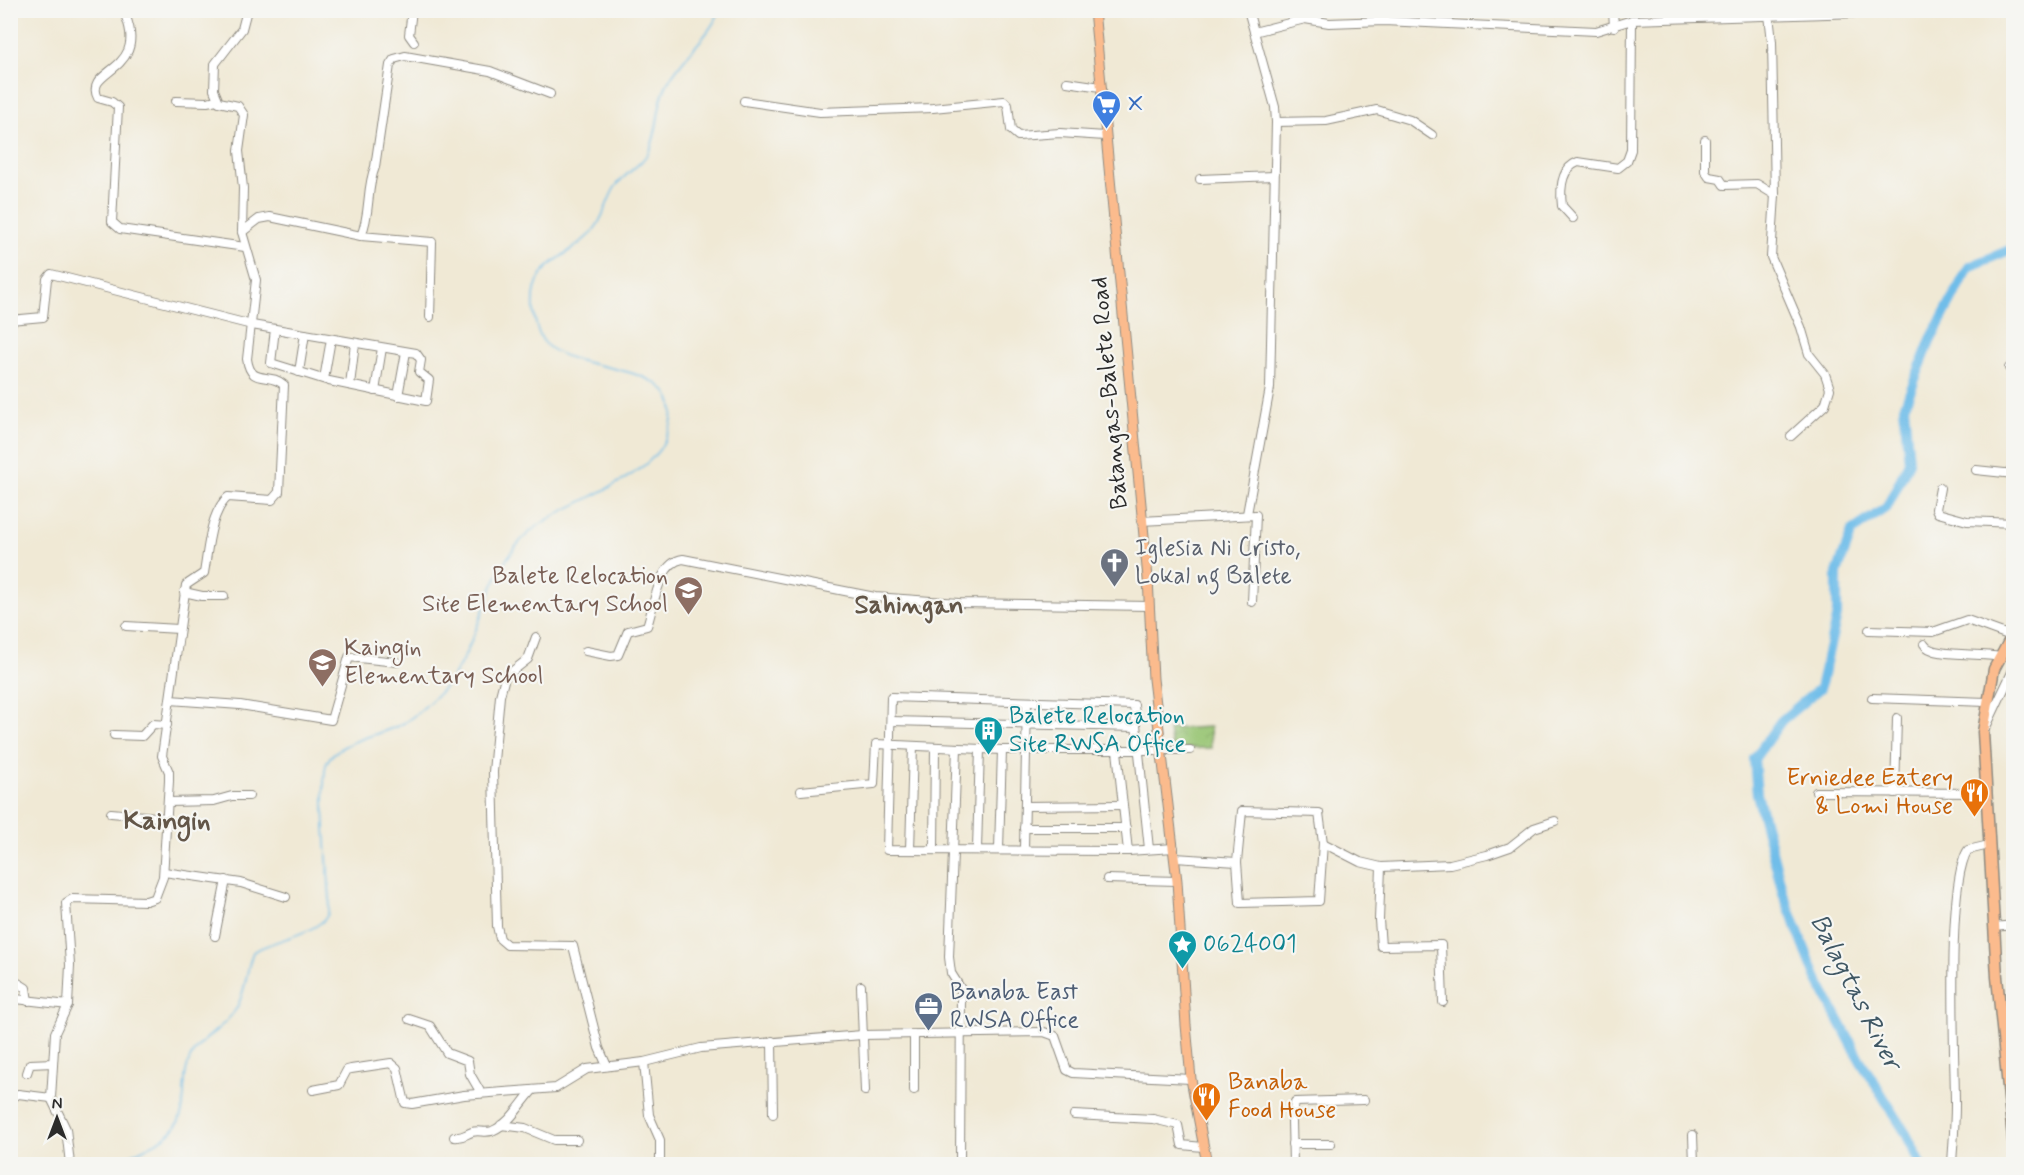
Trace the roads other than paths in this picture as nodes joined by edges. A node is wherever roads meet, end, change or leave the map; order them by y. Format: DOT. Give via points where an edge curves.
graph roads {
  1 [pos="123,10"];
  2 [pos="247,10"];
  3 [pos="412,10"];
  4 [pos="1094,10"];
  5 [pos="1248,10"];
  6 [pos="1613,10"];
  7 [pos="1954,10"];
  8 [pos="1898,11"];
  9 [pos="1717,15"];
  10 [pos="1769,15"];
  11 [pos="1632,20"];
  12 [pos="1614,27"];
  13 [pos="1254,32"];
  14 [pos="414,42"];
  15 [pos="1067,82"];
  16 [pos="1101,87"];
  17 [pos="550,94"];
  18 [pos="217,100"];
  19 [pos="176,101"];
  20 [pos="744,101"];
  21 [pos="1276,122"];
  22 [pos="1432,135"];
  23 [pos="1105,136"];
  24 [pos="1705,140"];
  25 [pos="1274,176"];
  26 [pos="1200,179"];
  27 [pos="1775,195"];
  28 [pos="1573,218"];
  29 [pos="242,232"];
  30 [pos="361,236"];
  31 [pos="245,247"];
  32 [pos="430,317"];
  33 [pos="10,320"];
  34 [pos="252,325"];
  35 [pos="275,329"];
  36 [pos="305,334"];
  37 [pos="331,339"];
  38 [pos="355,343"];
  39 [pos="382,348"];
  40 [pos="406,352"];
  41 [pos="299,372"];
  42 [pos="324,379"];
  43 [pos="350,385"];
  44 [pos="375,391"];
  45 [pos="398,396"];
  46 [pos="1791,436"];
  47 [pos="1976,470"];
  48 [pos="2013,474"];
  49 [pos="1940,488"];
  50 [pos="1247,514"];
  51 [pos="1141,521"];
  52 [pos="2013,523"];
  53 [pos="184,592"];
  54 [pos="224,596"];
  55 [pos="1252,602"];
  56 [pos="1149,606"];
  57 [pos="126,626"];
  58 [pos="179,629"];
  59 [pos="1869,630"];
  60 [pos="2012,634"];
  61 [pos="536,637"];
  62 [pos="1924,644"];
  63 [pos="586,651"];
  64 [pos="1999,657"];
  65 [pos="397,662"];
  66 [pos="2013,668"];
  67 [pos="1872,698"];
  68 [pos="170,700"];
  69 [pos="1027,702"];
  70 [pos="1987,702"];
  71 [pos="1897,718"];
  72 [pos="891,721"];
  73 [pos="1027,724"];
  74 [pos="167,725"];
  75 [pos="1136,728"];
  76 [pos="1983,732"];
  77 [pos="114,735"];
  78 [pos="890,745"];
  79 [pos="913,746"];
  80 [pos="935,747"];
  81 [pos="957,748"];
  82 [pos="1026,748"];
  83 [pos="980,749"];
  84 [pos="1002,750"];
  85 [pos="1190,750"];
  86 [pos="1118,751"];
  87 [pos="1139,751"];
  88 [pos="1163,751"];
  89 [pos="801,791"];
  90 [pos="1816,792"];
  91 [pos="1895,793"];
  92 [pos="1986,793"];
  93 [pos="249,796"];
  94 [pos="168,802"];
  95 [pos="1123,805"];
  96 [pos="1025,806"];
  97 [pos="111,813"];
  98 [pos="167,818"];
  99 [pos="1555,821"];
  100 [pos="1024,828"];
  101 [pos="1126,828"];
  102 [pos="1323,843"];
  103 [pos="1989,845"];
  104 [pos="977,849"];
  105 [pos="999,849"];
  106 [pos="1024,849"];
  107 [pos="1149,849"];
  108 [pos="910,850"];
  109 [pos="934,850"];
  110 [pos="955,850"];
  111 [pos="1128,851"];
  112 [pos="1174,853"];
  113 [pos="1237,862"];
  114 [pos="1381,867"];
  115 [pos="164,872"];
  116 [pos="1107,879"];
  117 [pos="226,880"];
  118 [pos="1177,881"];
  119 [pos="286,897"];
  120 [pos="2013,925"];
  121 [pos="1994,927"];
  122 [pos="215,936"];
  123 [pos="18,983"];
  124 [pos="861,986"];
  125 [pos="16,999"];
  126 [pos="28,1001"];
  127 [pos="1443,1002"];
  128 [pos="68,1005"];
  129 [pos="409,1019"];
  130 [pos="2013,1024"];
  131 [pos="2002,1025"];
  132 [pos="959,1034"];
  133 [pos="862,1035"];
  134 [pos="914,1035"];
  135 [pos="772,1041"];
  136 [pos="644,1062"];
  137 [pos="53,1064"];
  138 [pos="607,1066"];
  139 [pos="27,1073"];
  140 [pos="1191,1079"];
  141 [pos="313,1090"];
  142 [pos="533,1090"];
  143 [pos="914,1090"];
  144 [pos="865,1091"];
  145 [pos="481,1093"];
  146 [pos="51,1098"];
  147 [pos="10,1100"];
  148 [pos="1364,1100"];
  149 [pos="772,1114"];
  150 [pos="1074,1115"];
  151 [pos="501,1125"];
  152 [pos="1693,1135"];
  153 [pos="454,1137"];
  154 [pos="577,1140"];
  155 [pos="1292,1144"];
  156 [pos="1331,1144"];
  157 [pos="1203,1147"];
  158 [pos="2013,1148"];
  159 [pos="70,1164"];
  160 [pos="660,1164"];
  161 [pos="960,1164"];
  162 [pos="1207,1164"];
  163 [pos="1293,1164"];
  164 [pos="1694,1164"];
  165 [pos="1952,1164"];
  1 -- 31 [label="street" via="129,50 94,87 98,98 118,107 112,222 120,229"];
  2 -- 18 [label="street" via="242,29 215,64"];
  3 -- 14 [label="street" via="409,35"];
  4 -- 16 [label="main road, Batangas-Balete Road"];
  5 -- 13 [label="street"];
  6 -- 12 [label="street"];
  7 -- 8 [label="street"];
  8 -- 10 [label="street"];
  9 -- 10 [label="street"];
  9 -- 11 [label="street"];
  10 -- 27 [label="street"];
  11 -- 12 [label="street"];
  11 -- 28 [label="street" via="1632,150 1622,167 1578,162 1566,170 1562,206"];
  12 -- 13 [label="street" via="1596,31 1383,21 1329,23 1305,19"];
  13 -- 21 [label="street"];
  15 -- 16 [label="street"];
  16 -- 23 [label="main road, Batangas-Balete Road"];
  17 -- 30 [label="street" via="490,71 405,56 394,59"];
  18 -- 19 [label="street"];
  18 -- 29 [label="street" via="238,106 244,115 239,151"];
  20 -- 23 [label="street" via="820,112 1004,101 1011,130 1018,136"];
  21 -- 22 [label="street" via="1326,121 1377,110 1410,120"];
  21 -- 25 [label="street"];
  23 -- 51 [label="main road, Batangas-Balete Road"];
  24 -- 27 [label="street" via="1709,177 1720,179 1724,185 1757,184"];
  25 -- 26 [label="street"];
  25 -- 50 [label="street" via="1270,388"];
  27 -- 46 [label="street" via="1771,257 1809,354 1825,374 1830,389 1825,405"];
  29 -- 30 [label="street" via="259,219 270,217"];
  29 -- 31 [label="street"];
  30 -- 32 [label="street" via="432,242"];
  31 -- 34 [label="street" via="255,273"];
  33 -- 34 [label="street" via="43,317 47,279 51,274"];
  34 -- 35 [label="street"];
  34 -- 53 [label="street" via="249,369 254,375 284,385 278,496 272,500 225,500 214,525 204,573 188,582"];
  35 -- 36 [label="street"];
  35 -- 41 [label="street" via="271,363"];
  36 -- 37 [label="street"];
  36 -- 41 [label="street"];
  37 -- 38 [label="street"];
  37 -- 42 [label="street"];
  38 -- 39 [label="street"];
  38 -- 43 [label="street"];
  39 -- 40 [label="street"];
  39 -- 44 [label="street"];
  40 -- 45 [label="street"];
  40 -- 45 [label="street" via="416,353 421,360 419,372 430,386 426,401"];
  41 -- 42 [label="street"];
  42 -- 43 [label="street"];
  43 -- 44 [label="street"];
  44 -- 45 [label="street"];
  47 -- 48 [label="street"];
  49 -- 52 [label="street" via="1938,513 1967,521"];
  50 -- 51 [label="street"];
  50 -- 55 [label="street" via="1256,515"];
  51 -- 56 [label="main road, Batangas-Balete Road"];
  53 -- 54 [label="street"];
  53 -- 58 [label="street"];
  56 -- 63 [label="street" via="959,603 875,597 682,559 667,567 647,626 630,629 618,655"];
  56 -- 88 [label="main road, Batangas-Balete Road" via="1153,679"];
  57 -- 58 [label="street"];
  58 -- 68 [label="street"];
  59 -- 60 [label="street" via="1933,632 1967,620"];
  60 -- 64 [label="highway"];
  61 -- 138 [label="street" via="528,659 505,677 500,696 493,772 497,926 500,939 507,945 573,946"];
  62 -- 64 [label="street" via="1936,653"];
  64 -- 70 [label="highway"];
  65 -- 68 [label="street" via="350,657 331,720 240,705"];
  66 -- 76 [label="street"];
  67 -- 70 [label="street"];
  68 -- 74 [label="street"];
  69 -- 72 [label="street" via="891,697"];
  69 -- 73 [label="street"];
  69 -- 75 [label="street" via="1134,705"];
  70 -- 76 [label="highway"];
  71 -- 91 [label="street"];
  72 -- 73 [label="street"];
  72 -- 78 [label="street"];
  73 -- 75 [label="street"];
  73 -- 82 [label="street"];
  74 -- 77 [label="street" via="153,724 142,736"];
  74 -- 94 [label="street" via="162,760 169,772"];
  75 -- 87 [label="street"];
  76 -- 92 [label="highway"];
  78 -- 79 [label="street"];
  78 -- 89 [label="street" via="876,744 874,784"];
  78 -- 108 [label="street" via="887,850"];
  79 -- 80 [label="street"];
  79 -- 108 [label="street"];
  80 -- 81 [label="street"];
  80 -- 109 [label="street"];
  81 -- 83 [label="street"];
  81 -- 110 [label="street"];
  82 -- 84 [label="street"];
  82 -- 86 [label="street"];
  82 -- 96 [label="street"];
  83 -- 84 [label="street"];
  83 -- 104 [label="street"];
  84 -- 105 [label="street"];
  85 -- 88 [label="street"];
  86 -- 87 [label="street"];
  86 -- 95 [label="street"];
  87 -- 88 [label="street"];
  87 -- 107 [label="street"];
  88 -- 112 [label="main road, Batangas-Balete Road"];
  90 -- 91 [label="street"];
  91 -- 92 [label="street"];
  92 -- 103 [label="highway"];
  93 -- 94 [label="street"];
  94 -- 98 [label="street"];
  95 -- 96 [label="street"];
  95 -- 101 [label="street"];
  96 -- 100 [label="street"];
  97 -- 98 [label="street"];
  98 -- 115 [label="street"];
  99 -- 114 [label="street" via="1534,828 1510,847 1487,855 1450,864"];
  100 -- 101 [label="street"];
  100 -- 106 [label="street"];
  101 -- 111 [label="street"];
  102 -- 113 [label="street" via="1319,813 1242,811"];
  102 -- 113 [label="street" via="1319,901 1240,903"];
  102 -- 114 [label="street" via="1360,862"];
  103 -- 121 [label="highway"];
  103 -- 165 [label="street" via="1968,850 1960,868 1954,953"];
  104 -- 105 [label="street"];
  104 -- 110 [label="street"];
  105 -- 106 [label="street"];
  106 -- 111 [label="street"];
  107 -- 111 [label="street"];
  107 -- 112 [label="street"];
  108 -- 109 [label="street"];
  109 -- 110 [label="street"];
  110 -- 132 [label="street" via="949,957 951,973 961,989"];
  112 -- 113 [label="street"];
  112 -- 118 [label="main road, Batangas-Balete Road"];
  114 -- 127 [label="street" via="1381,946 1441,945"];
  115 -- 117 [label="street"];
  115 -- 128 [label="street" via="158,894 151,900 72,899 66,903"];
  116 -- 118 [label="street"];
  117 -- 119 [label="street"];
  117 -- 122 [label="street"];
  118 -- 140 [label="main road, Batangas-Balete Road"];
  120 -- 121 [label="street"];
  121 -- 131 [label="highway"];
  123 -- 126 [label="street" via="26,988"];
  124 -- 133 [label="street"];
  125 -- 126 [label="street"];
  126 -- 128 [label="street"];
  128 -- 137 [label="street" via="56,1028"];
  129 -- 145 [label="street" via="430,1026 447,1053 468,1060 472,1079"];
  130 -- 131 [label="street"];
  131 -- 158 [label="highway"];
  132 -- 134 [label="street"];
  132 -- 140 [label="street" via="1052,1033 1067,1070 1074,1073"];
  132 -- 161 [label="street"];
  133 -- 134 [label="street"];
  133 -- 135 [label="street"];
  133 -- 144 [label="street"];
  134 -- 143 [label="street"];
  135 -- 136 [label="street" via="701,1048"];
  135 -- 149 [label="street"];
  136 -- 138 [label="street"];
  136 -- 160 [label="street" via="649,1115 660,1140"];
  137 -- 139 [label="street" via="30,1064"];
  137 -- 146 [label="street"];
  138 -- 142 [label="street" via="587,1069 562,1086"];
  140 -- 157 [label="main road, Batangas-Balete Road"];
  141 -- 145 [label="street" via="339,1085 347,1070 391,1064 397,1068 407,1104"];
  142 -- 145 [label="street"];
  142 -- 151 [label="street"];
  146 -- 147 [label="street" via="18,1094"];
  146 -- 159 [label="street" via="66,1129"];
  148 -- 155 [label="street" via="1294,1102"];
  150 -- 157 [label="street" via="1153,1119 1178,1125 1182,1144"];
  151 -- 153 [label="street" via="486,1132"];
  151 -- 154 [label="street" via="525,1128 554,1140"];
  152 -- 164 [label="street"];
  155 -- 156 [label="street"];
  155 -- 163 [label="street"];
  157 -- 162 [label="main road, Batangas-Balete Road"];
}
